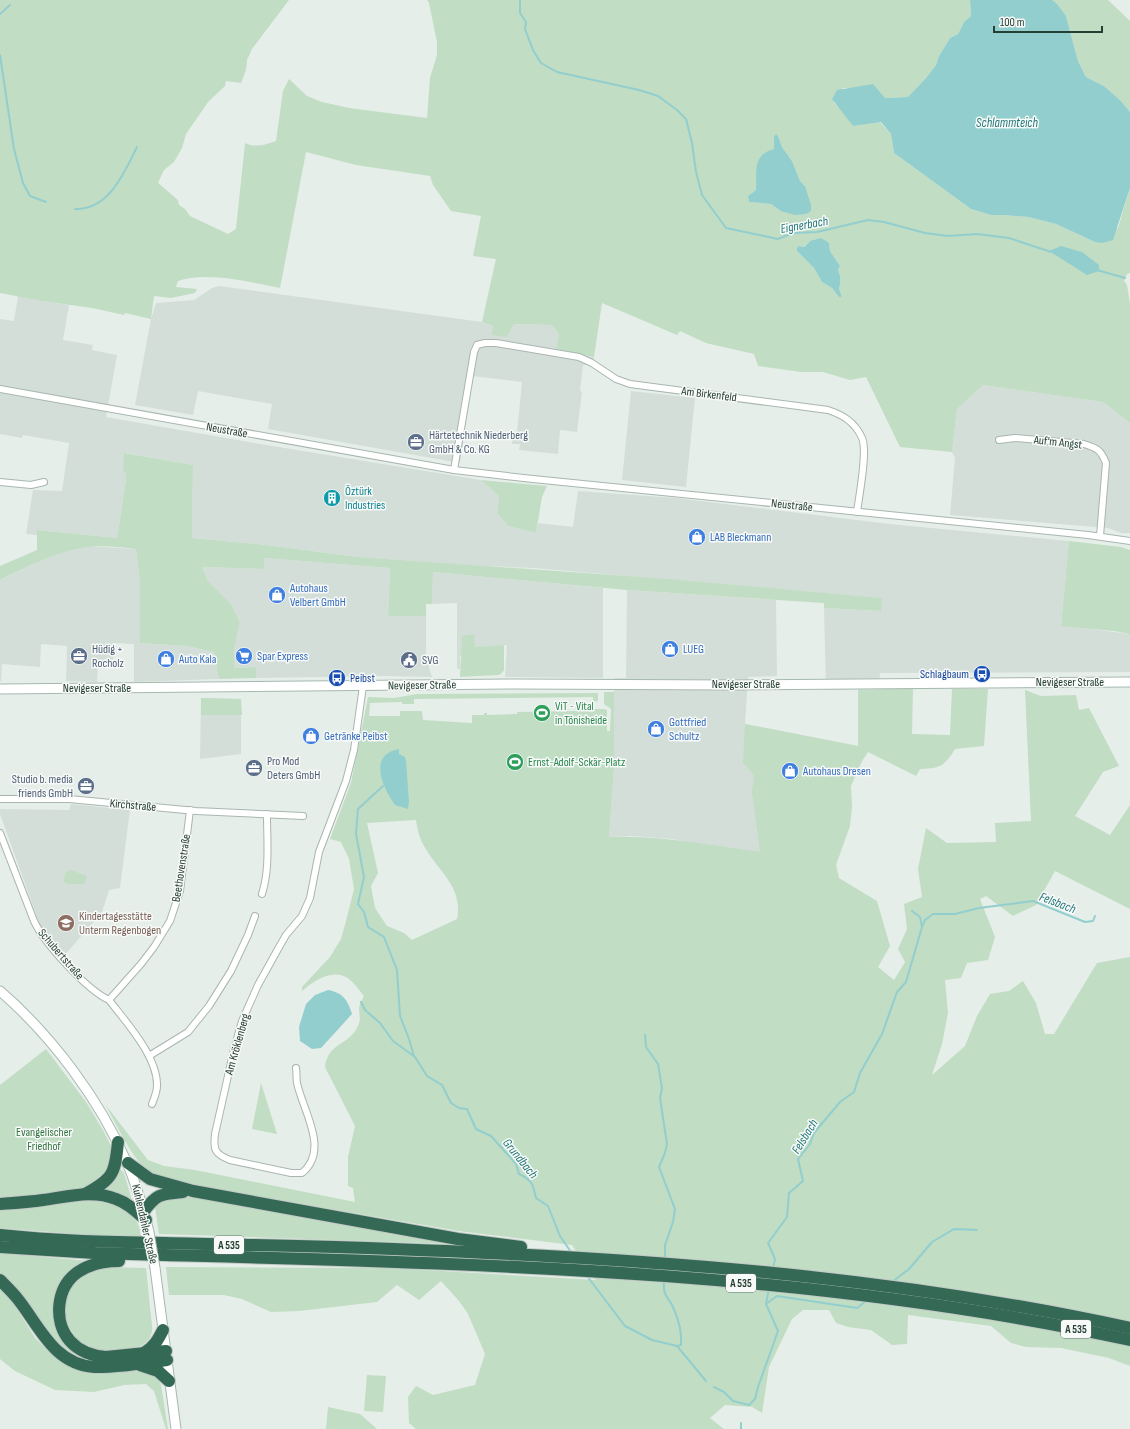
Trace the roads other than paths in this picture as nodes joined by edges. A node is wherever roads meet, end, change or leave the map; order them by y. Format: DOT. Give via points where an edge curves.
graph roads {
  1 [pos="0,389"];
  2 [pos="999,440"];
  3 [pos="454,470"];
  4 [pos="0,482"];
  5 [pos="44,482"];
  6 [pos="857,512"];
  7 [pos="1100,536"];
  8 [pos="1130,541"];
  9 [pos="1130,682"];
  10 [pos="363,686"];
  11 [pos="0,688"];
  12 [pos="0,799"];
  13 [pos="190,810"];
  14 [pos="267,814"];
  15 [pos="303,816"];
  16 [pos="0,833"];
  17 [pos="262,894"];
  18 [pos="255,916"];
  19 [pos="0,991"];
  20 [pos="109,1000"];
  21 [pos="149,1056"];
  22 [pos="296,1068"];
  23 [pos="152,1104"];
  24 [pos="118,1142"];
  25 [pos="128,1163"];
  26 [pos="193,1191"];
  27 [pos="85,1194"];
  28 [pos="0,1204"];
  29 [pos="145,1215"];
  30 [pos="0,1235"];
  31 [pos="0,1247"];
  32 [pos="165,1255"];
  33 [pos="458,1257"];
  34 [pos="569,1257"];
  35 [pos="0,1280"];
  36 [pos="1024,1312"];
  37 [pos="1130,1328"];
  38 [pos="163,1330"];
  39 [pos="1130,1340"];
  40 [pos="144,1353"];
  41 [pos="166,1355"];
  42 [pos="136,1364"];
  43 [pos="170,1381"];
  44 [pos="176,1429"];
  1 -- 3 [label="street, Neustraße"];
  2 -- 7 [label="street, Auf'm Angst" via="1015,438 1084,444 1102,454 1106,463"];
  3 -- 6 [label="street, Neustraße"];
  3 -- 6 [label="street, Am Birkenfeld" via="474,352 477,345 496,343 579,357 616,379 630,384 828,410 844,416 863,439 864,452"];
  4 -- 5 [label="street" via="31,486"];
  6 -- 7 [label="street, Neustraße"];
  7 -- 8 [label="street, Neustraße"];
  9 -- 10 [label="main road, Nevigeser Straße"];
  10 -- 11 [label="main road, Nevigeser Straße"];
  10 -- 22 [label="street, Am Kröklenberg" via="346,781 319,852 310,898 302,916 278,949 242,1021 215,1134 215,1151 230,1160 290,1173 302,1173 307,1169 312,1162 315,1139 297,1083"];
  12 -- 13 [label="street, Kirchstraße" via="69,799"];
  13 -- 14 [label="street, Kirchstraße"];
  13 -- 20 [label="street, Beethovenstraße" via="180,891 170,921 142,964"];
  14 -- 15 [label="street, Kirchstraße"];
  14 -- 17 [label="street" via="267,868"];
  16 -- 20 [label="street, Schubertstraße" via="39,932 69,966 100,996"];
  18 -- 21 [label="street" via="231,971 209,1006 188,1032"];
  19 -- 24 [label="main road, Kuhlendahler Straße" via="29,1018 57,1051 91,1098"];
  20 -- 21 [label="street, Schubertstraße"];
  21 -- 23 [label="street, Schubertstraße" via="157,1086"];
  24 -- 25 [label="main road, Kuhlendahler Straße"];
  24 -- 27 [label="highway" via="114,1169 109,1178"];
  25 -- 26 [label="highway" via="150,1179"];
  25 -- 29 [label="main road, Kuhlendahler Straße"];
  26 -- 29 [label="highway" via="158,1196"];
  26 -- 34 [label="highway" via="458,1238 551,1250"];
  27 -- 28 [label="highway"];
  27 -- 29 [label="highway" via="116,1199"];
  29 -- 38 [label="main road, Kuhlendahler Straße, bridge"];
  30 -- 33 [label="highway, A 535" via="91,1241 391,1248"];
  31 -- 32 [label="highway, A 535"];
  32 -- 33 [label="highway, A 535"];
  32 -- 40 [label="highway" via="145,1261 106,1261 93,1265 71,1278 60,1300 59,1318 62,1326 70,1341 83,1351 106,1357"];
  33 -- 34 [label="highway, A 535"];
  33 -- 36 [label="highway, A 535" via="779,1286 928,1304"];
  34 -- 36 [label="highway, A 535" via="786,1274 935,1293"];
  35 -- 42 [label="highway" via="55,1350 68,1359 92,1367"];
  36 -- 37 [label="highway, A 535"];
  36 -- 39 [label="highway, A 535"];
  38 -- 40 [label="highway" via="158,1341"];
  38 -- 41 [label="main road, Kuhlendahler Straße"];
  40 -- 41 [label="highway"];
  41 -- 42 [label="highway"];
  41 -- 43 [label="main road, Kuhlendahler Straße"];
  42 -- 43 [label="highway" via="158,1371"];
  43 -- 44 [label="main road, Kuhlendahler Straße"];
}
